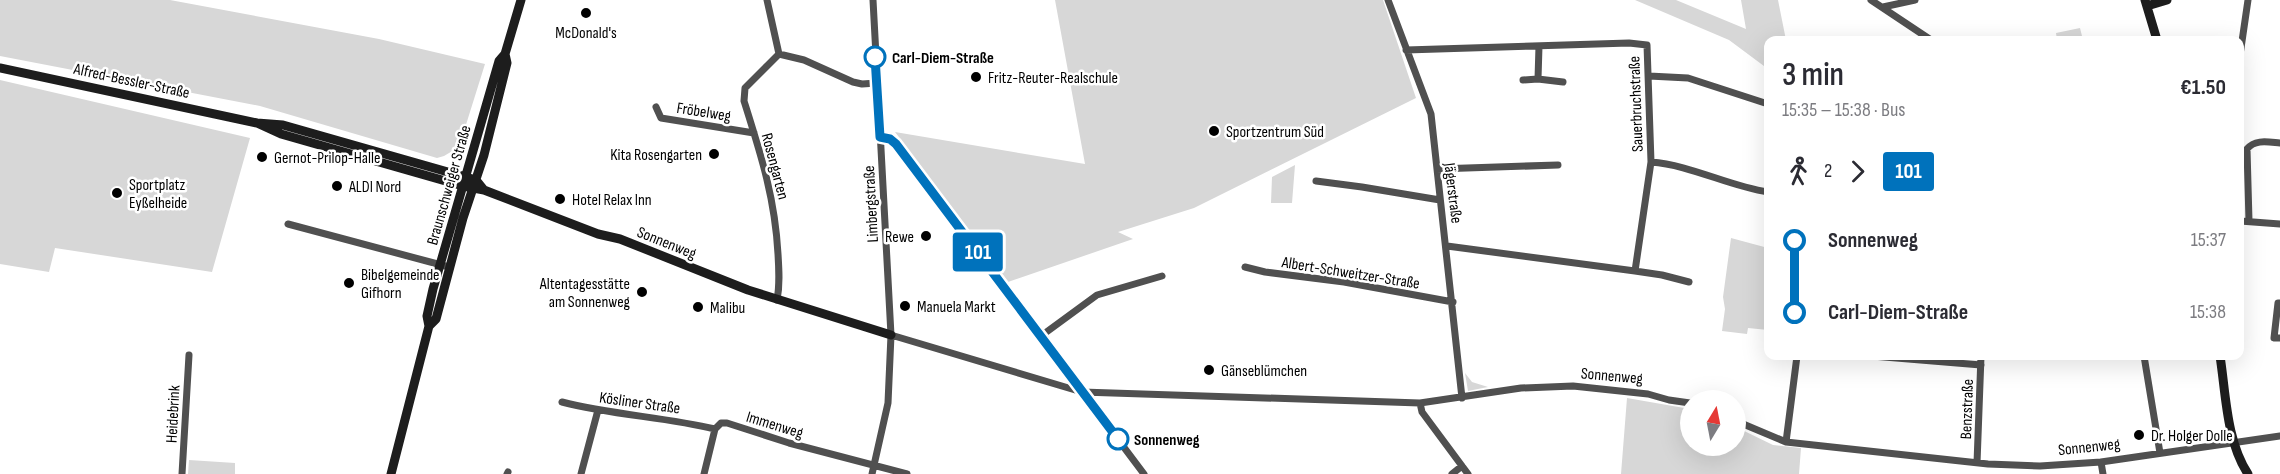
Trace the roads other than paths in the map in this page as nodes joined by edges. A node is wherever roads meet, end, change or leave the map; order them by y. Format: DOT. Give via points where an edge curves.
graph roads {
  1 [pos="521,0"];
  2 [pos="767,0"];
  3 [pos="873,0"];
  4 [pos="1388,0"];
  5 [pos="1871,0"];
  6 [pos="1915,0"];
  7 [pos="2167,0"];
  8 [pos="2248,0"];
  9 [pos="2146,3"];
  10 [pos="1883,7"];
  11 [pos="1925,36"];
  12 [pos="2156,36"];
  13 [pos="2243,36"];
  14 [pos="1539,46"];
  15 [pos="1406,50"];
  16 [pos="779,54"];
  17 [pos="0,68"];
  18 [pos="1649,76"];
  19 [pos="1538,79"];
  20 [pos="1523,80"];
  21 [pos="1563,82"];
  22 [pos="877,83"];
  23 [pos="1764,103"];
  24 [pos="656,107"];
  25 [pos="754,133"];
  26 [pos="880,137"];
  27 [pos="2280,143"];
  28 [pos="1650,162"];
  29 [pos="1558,165"];
  30 [pos="1437,169"];
  31 [pos="1316,181"];
  32 [pos="469,183"];
  33 [pos="1764,191"];
  34 [pos="1440,200"];
  35 [pos="2244,221"];
  36 [pos="2249,221"];
  37 [pos="288,224"];
  38 [pos="2280,224"];
  39 [pos="1447,246"];
  40 [pos="445,266"];
  41 [pos="1245,267"];
  42 [pos="1635,271"];
  43 [pos="1162,276"];
  44 [pos="1689,282"];
  45 [pos="777,300"];
  46 [pos="1453,302"];
  47 [pos="2280,303"];
  48 [pos="891,335"];
  49 [pos="1041,336"];
  50 [pos="2280,338"];
  51 [pos="189,355"];
  52 [pos="1796,360"];
  53 [pos="1920,360"];
  54 [pos="1981,360"];
  55 [pos="2145,360"];
  56 [pos="2221,360"];
  57 [pos="1981,365"];
  58 [pos="1082,392"];
  59 [pos="1462,398"];
  60 [pos="562,402"];
  61 [pos="1680,402"];
  62 [pos="1420,403"];
  63 [pos="598,410"];
  64 [pos="1746,425"];
  65 [pos="715,429"];
  66 [pos="2280,436"];
  67 [pos="1786,442"];
  68 [pos="2234,443"];
  69 [pos="2160,453"];
  70 [pos="2101,462"];
  71 [pos="1977,463"];
  72 [pos="1462,466"];
  73 [pos="873,470"];
  74 [pos="182,474"];
  75 [pos="391,474"];
  76 [pos="580,474"];
  77 [pos="704,474"];
  78 [pos="907,474"];
  79 [pos="1144,474"];
  80 [pos="1452,474"];
  81 [pos="1468,474"];
  82 [pos="2103,474"];
  83 [pos="2248,474"];
  1 -- 32 [label="street, Braunschweiger Straße" via="505,54 499,61"];
  2 -- 16 [label="street"];
  3 -- 22 [label="street, Limbergstraße"];
  4 -- 15 [label="street, Jägerstraße"];
  5 -- 10 [label="street"];
  6 -- 10 [label="street"];
  7 -- 9 [label="street"];
  8 -- 13 [label="street"];
  9 -- 12 [label="street"];
  10 -- 11 [label="street"];
  14 -- 15 [label="street, Sauerbruchstraße"];
  14 -- 18 [label="street, Sauerbruchstraße" via="1647,45"];
  14 -- 19 [label="street"];
  15 -- 30 [label="street, Jägerstraße" via="1429,107"];
  16 -- 22 [label="street" via="804,60 853,82"];
  16 -- 25 [label="street, Rosengarten" via="745,88 744,102"];
  17 -- 32 [label="street, Alfred-Bessler-Straße" via="257,123 281,134"];
  18 -- 23 [label="street" via="1688,78"];
  18 -- 28 [label="street, Sauerbruchstraße"];
  19 -- 20 [label="street"];
  19 -- 21 [label="street"];
  22 -- 26 [label="street, Limbergstraße"];
  24 -- 25 [label="street, Fröbelweg" via="661,118"];
  25 -- 45 [label="street, Rosengarten" via="775,217 780,286"];
  26 -- 48 [label="street, Limbergstraße"];
  26 -- 49 [label="street" via="896,144"];
  27 -- 36 [label="street" via="2259,142 2247,149"];
  28 -- 33 [label="street" via="1666,163"];
  28 -- 42 [label="street, Sauerbruchstraße"];
  29 -- 30 [label="street"];
  30 -- 34 [label="street, Jägerstraße"];
  31 -- 34 [label="street"];
  32 -- 40 [label="street, Braunschweiger Straße"];
  32 -- 45 [label="street, Sonnenweg"];
  34 -- 39 [label="street, Jägerstraße"];
  35 -- 36 [label="street"];
  36 -- 38 [label="street"];
  37 -- 40 [label="street"];
  39 -- 42 [label="street"];
  39 -- 46 [label="street, Jägerstraße"];
  40 -- 75 [label="street, Braunschweiger Straße" via="427,316 429,326"];
  41 -- 46 [label="street, Albert-Schweitzer-Straße"];
  42 -- 44 [label="street"];
  43 -- 49 [label="street" via="1097,296"];
  45 -- 48 [label="street, Sonnenweg"];
  46 -- 59 [label="street, Jägerstraße"];
  47 -- 50 [label="street" via="2274,338"];
  48 -- 58 [label="street, Sonnenweg"];
  48 -- 73 [label="street, Limbergstraße" via="888,403"];
  49 -- 58 [label="street"];
  51 -- 74 [label="street, Heidebrink"];
  52 -- 67 [label="street"];
  53 -- 57 [label="street"];
  54 -- 57 [label="street, Benzstraße"];
  55 -- 69 [label="street"];
  56 -- 68 [label="street"];
  57 -- 71 [label="street, Benzstraße"];
  58 -- 62 [label="street, Sonnenweg"];
  58 -- 79 [label="street"];
  59 -- 61 [label="street, Sonnenweg" via="1521,388 1573,386"];
  59 -- 62 [label="street, Sonnenweg"];
  60 -- 63 [label="street, Kösliner Straße"];
  62 -- 72 [label="street" via="1422,412"];
  63 -- 65 [label="street, Kösliner Straße"];
  63 -- 76 [label="street"];
  64 -- 67 [label="street, Sonnenweg"];
  65 -- 73 [label="street, Immenweg" via="727,423"];
  65 -- 77 [label="street"];
  66 -- 68 [label="street, Sonnenweg"];
  67 -- 71 [label="street, Sonnenweg"];
  68 -- 69 [label="street, Sonnenweg"];
  68 -- 83 [label="street"];
  69 -- 70 [label="street, Sonnenweg"];
  70 -- 71 [label="street, Sonnenweg" via="2040,466"];
  70 -- 82 [label="street"];
  72 -- 80 [label="street"];
  72 -- 81 [label="street"];
  73 -- 78 [label="street, Immenweg"];
}
